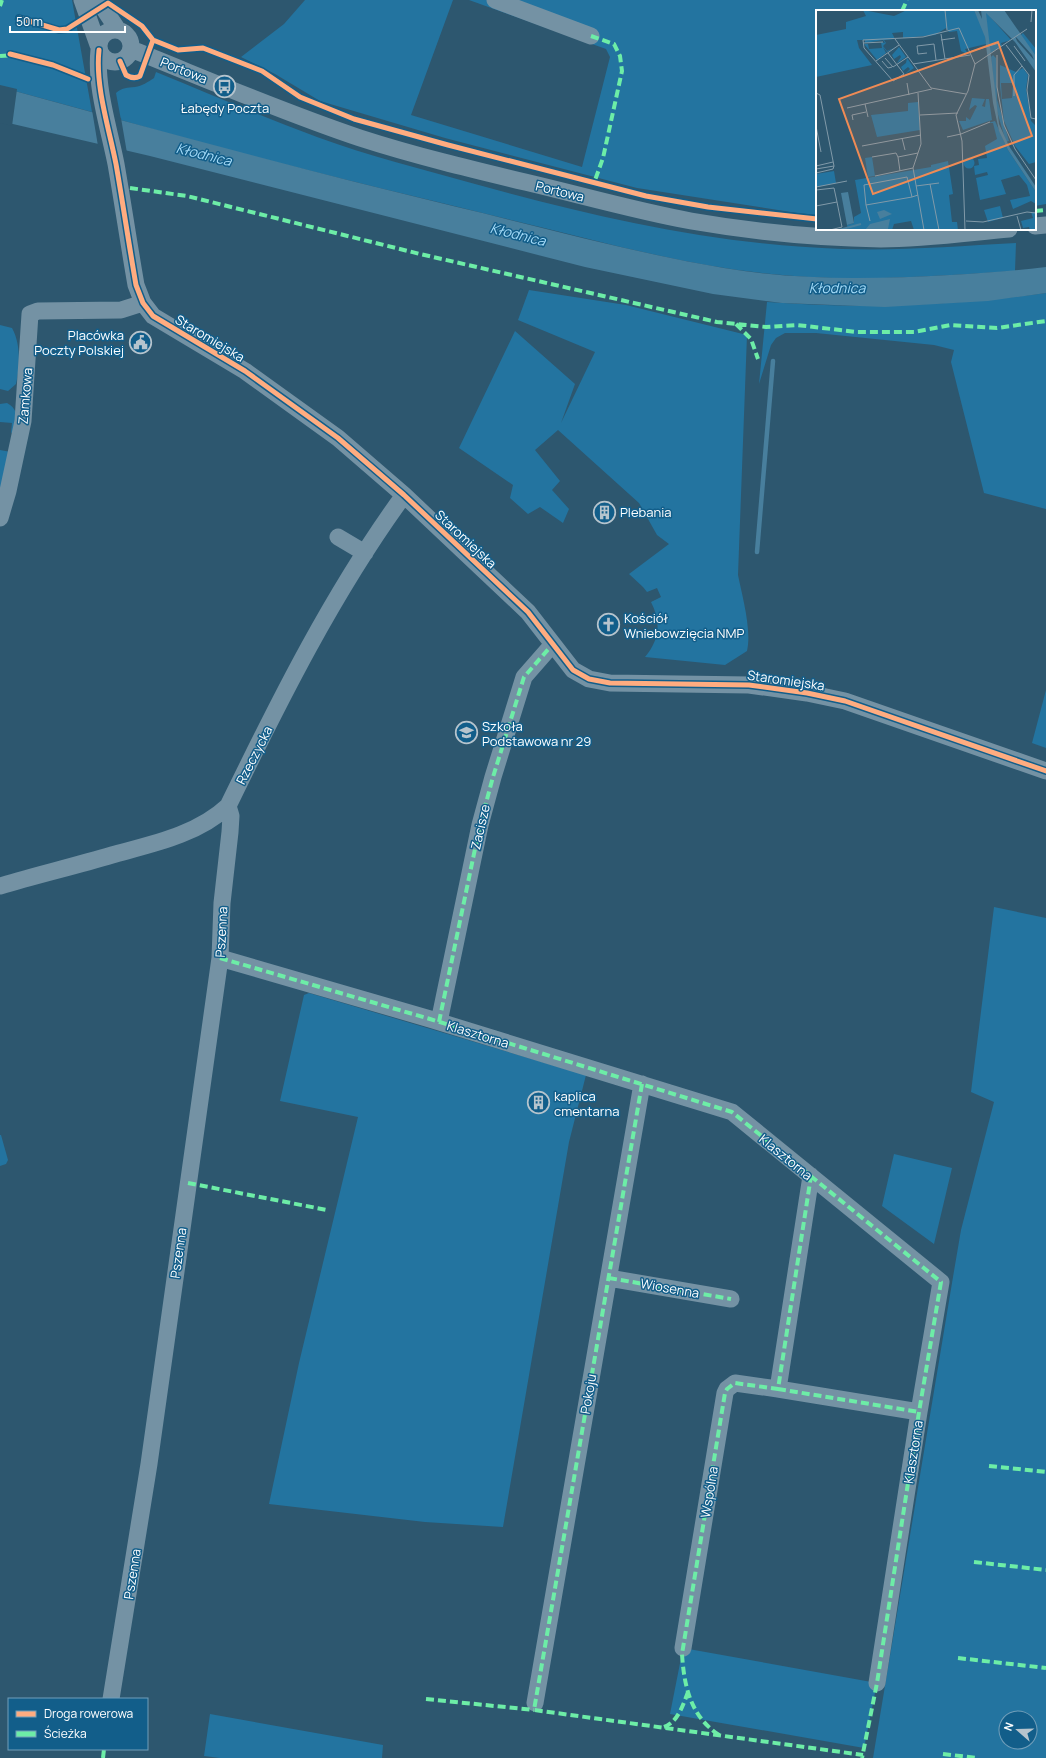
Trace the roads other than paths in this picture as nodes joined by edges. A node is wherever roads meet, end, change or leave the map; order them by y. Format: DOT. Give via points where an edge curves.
graph roads {
  1 [pos="82,0"];
  2 [pos="98,0"];
  3 [pos="495,0"];
  4 [pos="118,30"];
  5 [pos="591,36"];
  6 [pos="99,47"];
  7 [pos="126,55"];
  8 [pos="103,98"];
  9 [pos="1046,225"];
  10 [pos="1036,226"];
  11 [pos="998,230"];
  12 [pos="143,303"];
  13 [pos="404,495"];
  14 [pos="0,518"];
  15 [pos="338,537"];
  16 [pos="364,553"];
  17 [pos="552,645"];
  18 [pos="1046,771"];
  19 [pos="228,806"];
  20 [pos="0,886"];
  21 [pos="220,958"];
  22 [pos="439,1022"];
  23 [pos="642,1084"];
  24 [pos="811,1176"];
  25 [pos="608,1278"];
  26 [pos="731,1299"];
  27 [pos="778,1389"];
  28 [pos="919,1412"];
  29 [pos="683,1648"];
  30 [pos="877,1683"];
  31 [pos="111,1698"];
  32 [pos="535,1703"];
  1 -- 6 [label="street, Staromiejska"];
  2 -- 4 [label="street"];
  3 -- 5 [label="street"];
  4 -- 6 [label="street" via="105,33"];
  4 -- 7 [label="street" via="128,37"];
  6 -- 7 [label="street" via="101,55 111,62"];
  6 -- 8 [label="street, Staromiejska" via="98,74"];
  7 -- 8 [label="street, Staromiejska" via="114,68 105,85"];
  7 -- 11 [label="street, Portowa" via="360,138 448,163 691,220 766,231 883,239"];
  8 -- 12 [label="street, Staromiejska" via="136,285"];
  9 -- 10 [label="street"];
  12 -- 13 [label="street, Staromiejska" via="153,316 245,372 338,438"];
  12 -- 14 [label="street, Zamkowa" via="121,310 38,311 30,314 23,422"];
  13 -- 16 [label="street, Rzeczycka"];
  13 -- 17 [label="street, Staromiejska" via="528,612"];
  15 -- 16 [label="street"];
  16 -- 19 [label="street, Rzeczycka" via="299,668"];
  17 -- 18 [label="street, Staromiejska" via="573,670 589,679 623,684 749,685 807,692 845,701"];
  17 -- 22 [label="street, Zacisze" via="524,677 493,777 480,825"];
  19 -- 20 [label="street, Rzeczycka" via="204,825 167,840"];
  19 -- 21 [label="street, Pszenna" via="231,816 222,903"];
  21 -- 22 [label="street, Klasztorna"];
  21 -- 31 [label="street, Pszenna" via="148,1471"];
  22 -- 23 [label="street, Klasztorna"];
  23 -- 24 [label="street, Klasztorna" via="732,1112"];
  23 -- 25 [label="street, Pokoju"];
  24 -- 27 [label="street"];
  24 -- 28 [label="street, Klasztorna" via="941,1282"];
  25 -- 26 [label="street, Wiosenna"];
  25 -- 32 [label="street, Pokoju"];
  27 -- 28 [label="street, Wspólna"];
  27 -- 29 [label="street, Wspólna" via="735,1383 725,1393"];
  28 -- 30 [label="street, Klasztorna"];
}
